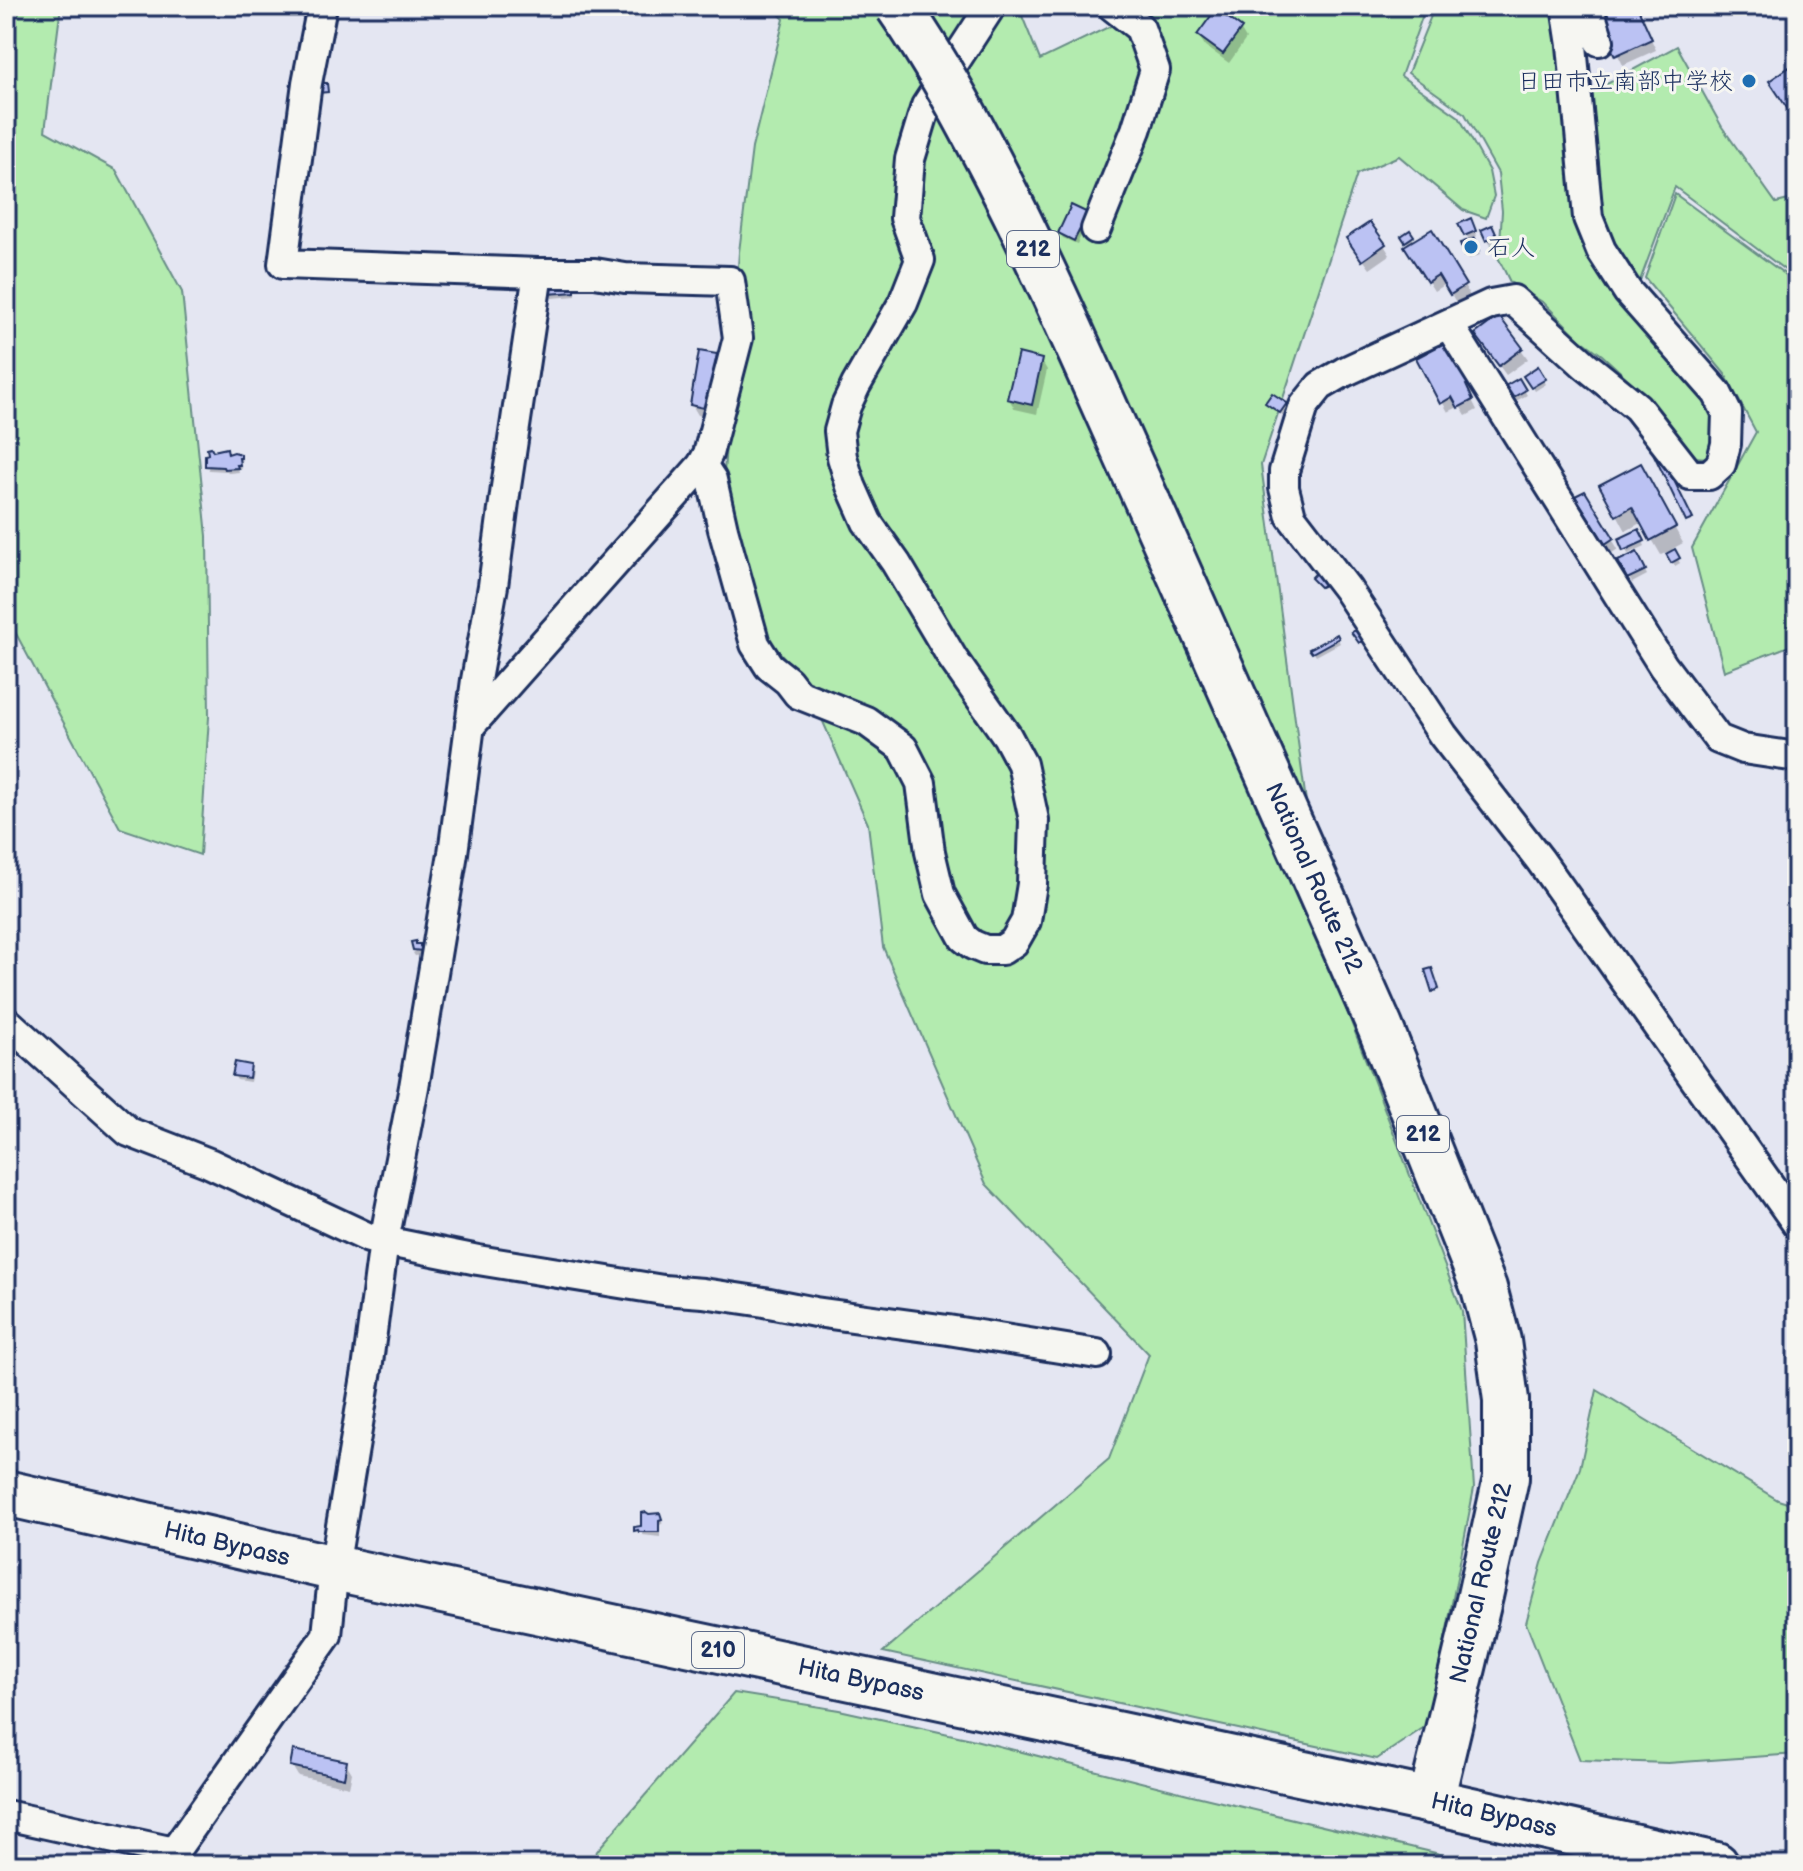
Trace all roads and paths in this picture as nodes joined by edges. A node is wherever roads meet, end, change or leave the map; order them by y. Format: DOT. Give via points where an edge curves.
graph roads {
  1 [pos="322,6"];
  2 [pos="898,6"];
  3 [pos="991,6"];
  4 [pos="1112,6"];
  5 [pos="1566,6"];
  6 [pos="1588,6"];
  7 [pos="1599,41"];
  8 [pos="1096,229"];
  9 [pos="538,273"];
  10 [pos="1449,325"];
  11 [pos="702,465"];
  12 [pos="470,726"];
  13 [pos="1797,757"];
  14 [pos="6,1021"];
  15 [pos="1797,1224"];
  16 [pos="384,1241"];
  17 [pos="1097,1354"];
  18 [pos="6,1493"];
  19 [pos="334,1568"];
  20 [pos="1431,1801"];
  21 [pos="6,1815"];
  22 [pos="172,1859"];
  23 [pos="1716,1865"];
  1 -- 9 [label="street" via="283,264"];
  2 -- 20 [label="highway, National Route 212 / 212, bridge" via="972,129 1033,248 1380,1027 1484,1288 1506,1400 1506,1478"];
  3 -- 11 [label="street" via="926,106 910,159 905,218 920,260 903,303 846,406 839,431 842,457 867,522 1022,764 1034,820 1032,884 1026,921 1014,942 1002,950 985,950 964,938 940,894 921,783 903,748 866,721 798,694 755,644 712,480"];
  4 -- 8 [label="street" via="1140,28 1155,70"];
  5 -- 10 [label="street" via="1588,218 1628,292 1717,393 1727,413 1721,464 1709,475 1690,475 1637,407 1513,300 1491,304"];
  6 -- 7 [label="street"];
  9 -- 11 [label="street" via="730,281 738,338"];
  9 -- 12 [label="street"];
  10 -- 13 [label="street" via="1663,666 1718,739 1743,749"];
  10 -- 15 [label="street" via="1320,386 1304,406 1284,471 1291,516"];
  11 -- 12 [label="street"];
  12 -- 16 [label="street" via="448,884"];
  14 -- 16 [label="street" via="129,1132"];
  16 -- 17 [label="street" via="663,1290"];
  16 -- 19 [label="street"];
  18 -- 19 [label="highway, Hita Bypass / 210"];
  19 -- 20 [label="highway, Hita Bypass / 210"];
  19 -- 22 [label="street" via="327,1635"];
  20 -- 23 [label="highway, Hita Bypass / 210"];
  21 -- 22 [label="street"];
}
